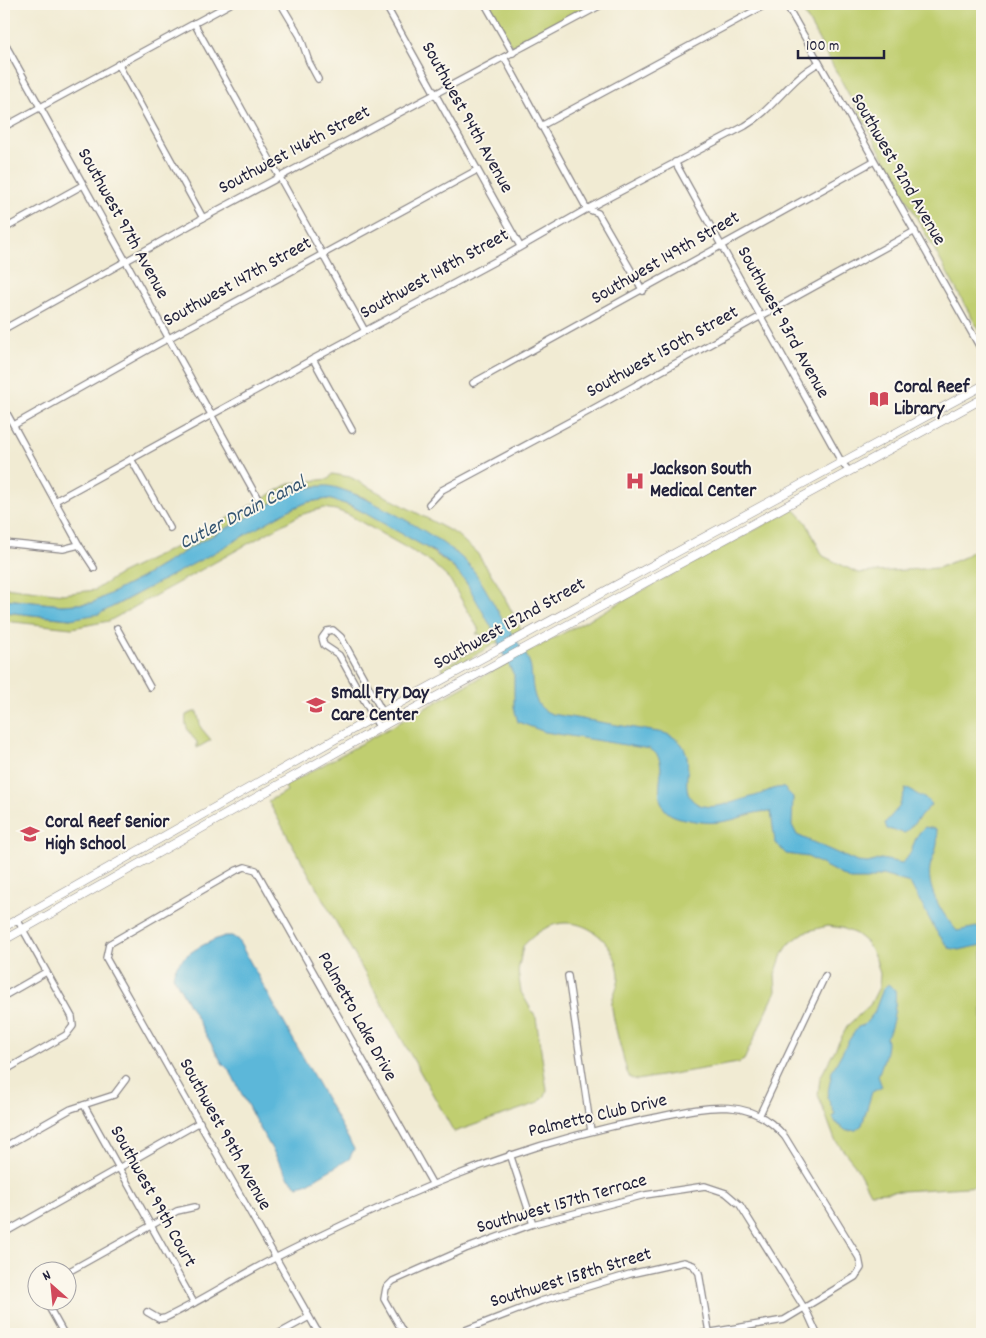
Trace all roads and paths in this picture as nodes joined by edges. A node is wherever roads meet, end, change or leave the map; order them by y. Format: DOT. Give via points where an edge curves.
graph roads {
  1 [pos="230,4"];
  2 [pos="281,4"];
  3 [pos="385,4"];
  4 [pos="485,4"];
  5 [pos="603,4"];
  6 [pos="767,4"];
  7 [pos="786,4"];
  8 [pos="194,23"];
  9 [pos="4,42"];
  10 [pos="513,53"];
  11 [pos="504,57"];
  12 [pos="819,63"];
  13 [pos="118,64"];
  14 [pos="318,79"];
  15 [pos="435,94"];
  16 [pos="40,106"];
  17 [pos="541,126"];
  18 [pos="4,127"];
  19 [pos="874,161"];
  20 [pos="675,162"];
  21 [pos="477,170"];
  22 [pos="279,177"];
  23 [pos="83,185"];
  24 [pos="587,209"];
  25 [pos="203,218"];
  26 [pos="4,229"];
  27 [pos="915,231"];
  28 [pos="721,244"];
  29 [pos="520,246"];
  30 [pos="323,254"];
  31 [pos="125,261"];
  32 [pos="642,292"];
  33 [pos="760,317"];
  34 [pos="4,329"];
  35 [pos="365,331"];
  36 [pos="168,338"];
  37 [pos="982,351"];
  38 [pos="313,359"];
  39 [pos="473,384"];
  40 [pos="982,386"];
  41 [pos="982,399"];
  42 [pos="4,408"];
  43 [pos="210,415"];
  44 [pos="932,415"];
  45 [pos="14,425"];
  46 [pos="930,428"];
  47 [pos="352,430"];
  48 [pos="131,459"];
  49 [pos="842,463"];
  50 [pos="849,471"];
  51 [pos="258,499"];
  52 [pos="56,501"];
  53 [pos="429,504"];
  54 [pos="170,528"];
  55 [pos="4,543"];
  56 [pos="79,545"];
  57 [pos="94,568"];
  58 [pos="117,628"];
  59 [pos="150,687"];
  60 [pos="383,712"];
  61 [pos="374,717"];
  62 [pos="388,722"];
  63 [pos="379,727"];
  64 [pos="17,919"];
  65 [pos="4,927"];
  66 [pos="22,929"];
  67 [pos="4,940"];
  68 [pos="106,951"];
  69 [pos="46,972"];
  70 [pos="568,976"];
  71 [pos="825,976"];
  72 [pos="4,996"];
  73 [pos="4,1071"];
  74 [pos="126,1079"];
  75 [pos="84,1105"];
  76 [pos="760,1114"];
  77 [pos="200,1122"];
  78 [pos="591,1131"];
  79 [pos="4,1147"];
  80 [pos="510,1154"];
  81 [pos="118,1168"];
  82 [pos="432,1183"];
  83 [pos="195,1207"];
  84 [pos="533,1224"];
  85 [pos="150,1225"];
  86 [pos="4,1233"];
  87 [pos="276,1258"];
  88 [pos="78,1266"];
  89 [pos="194,1303"];
  90 [pos="804,1309"];
  91 [pos="51,1310"];
  92 [pos="147,1312"];
  93 [pos="309,1317"];
  94 [pos="709,1332"];
  95 [pos="64,1334"];
  96 [pos="278,1334"];
  97 [pos="320,1334"];
  98 [pos="404,1334"];
  99 [pos="455,1334"];
  100 [pos="700,1334"];
  101 [pos="817,1334"];
  1 -- 8 [label="street"];
  2 -- 14 [label="street" via="300,36"];
  3 -- 15 [label="street, Southwest 94th Avenue"];
  4 -- 10 [label="street"];
  5 -- 10 [label="street, Southwest 146th Street"];
  6 -- 17 [label="street"];
  7 -- 12 [label="street, Southwest 92nd Avenue"];
  8 -- 13 [label="street"];
  8 -- 22 [label="street"];
  9 -- 16 [label="street, Southwest 97th Avenue"];
  10 -- 11 [label="street, Southwest 146th Street"];
  11 -- 15 [label="street, Southwest 146th Street"];
  11 -- 17 [label="street"];
  12 -- 19 [label="street, Southwest 92nd Avenue"];
  12 -- 20 [label="street, Southwest 148th Street" via="755,119"];
  13 -- 16 [label="street"];
  13 -- 25 [label="street"];
  15 -- 21 [label="street, Southwest 94th Avenue"];
  15 -- 22 [label="street, Southwest 146th Street"];
  16 -- 18 [label="street"];
  16 -- 23 [label="street, Southwest 97th Avenue"];
  17 -- 24 [label="street"];
  19 -- 27 [label="street, Southwest 92nd Avenue"];
  19 -- 28 [label="street, Southwest 149th Street"];
  20 -- 24 [label="street, Southwest 148th Street"];
  20 -- 28 [label="street, Southwest 93rd Avenue"];
  21 -- 29 [label="street, Southwest 94th Avenue"];
  21 -- 30 [label="street, Southwest 147th Street"];
  22 -- 25 [label="street, Southwest 146th Street"];
  22 -- 30 [label="street"];
  23 -- 26 [label="street"];
  23 -- 31 [label="street, Southwest 97th Avenue"];
  24 -- 29 [label="street, Southwest 148th Street"];
  24 -- 32 [label="street" via="598,213"];
  25 -- 31 [label="street, Southwest 146th Street"];
  27 -- 33 [label="street, Southwest 150th Street"];
  27 -- 37 [label="street, Southwest 92nd Avenue"];
  28 -- 32 [label="street, Southwest 149th Street"];
  28 -- 33 [label="street, Southwest 93rd Avenue"];
  29 -- 35 [label="street, Southwest 148th Street"];
  30 -- 35 [label="street"];
  30 -- 36 [label="street, Southwest 147th Street"];
  31 -- 34 [label="street, Southwest 146th Street"];
  31 -- 36 [label="street, Southwest 97th Avenue"];
  32 -- 39 [label="street, Southwest 149th Street"];
  33 -- 49 [label="street, Southwest 93rd Avenue"];
  33 -- 53 [label="street, Southwest 150th Street" via="442,490"];
  35 -- 38 [label="street, Southwest 148th Street"];
  36 -- 43 [label="street, Southwest 97th Avenue"];
  36 -- 45 [label="street, Southwest 147th Street"];
  38 -- 43 [label="street, Southwest 148th Street"];
  38 -- 47 [label="street"];
  40 -- 44 [label="main road, Southwest 152nd Street"];
  41 -- 46 [label="main road, Southwest 152nd Street"];
  42 -- 45 [label="street"];
  43 -- 48 [label="street, Southwest 148th Street"];
  43 -- 51 [label="street, Southwest 97th Avenue"];
  44 -- 46 [label="main road"];
  44 -- 49 [label="main road, Southwest 152nd Street"];
  45 -- 52 [label="street"];
  46 -- 50 [label="main road, Southwest 152nd Street"];
  48 -- 52 [label="street, Southwest 148th Street"];
  48 -- 54 [label="street"];
  49 -- 50 [label="street, Southwest 93rd Avenue"];
  49 -- 60 [label="main road, Southwest 152nd Street"];
  50 -- 62 [label="main road, Southwest 152nd Street"];
  52 -- 56 [label="street"];
  55 -- 56 [label="street" via="63,549"];
  56 -- 57 [label="street"];
  58 -- 59 [label="street"];
  60 -- 61 [label="main road, Southwest 152nd Street"];
  60 -- 61 [label="street" via="341,637 333,630 327,631 322,638 324,645 339,655"];
  60 -- 62 [label="street"];
  61 -- 63 [label="street"];
  61 -- 64 [label="main road, Southwest 152nd Street"];
  62 -- 63 [label="main road, Southwest 152nd Street"];
  63 -- 66 [label="main road, Southwest 152nd Street"];
  64 -- 65 [label="main road, Southwest 152nd Street"];
  64 -- 66 [label="street"];
  66 -- 67 [label="main road, Southwest 152nd Street"];
  66 -- 69 [label="street"];
  68 -- 77 [label="street, Southwest 99th Avenue" via="106,958"];
  68 -- 82 [label="street, Palmetto Lake Drive" via="111,942 130,930 237,870 251,868 259,874"];
  69 -- 72 [label="street"];
  69 -- 73 [label="street" via="72,1018 73,1026 66,1035"];
  70 -- 78 [label="street"];
  71 -- 76 [label="street"];
  74 -- 75 [label="street" via="114,1095"];
  75 -- 79 [label="street" via="65,1112"];
  75 -- 81 [label="street, Southwest 99th Court"];
  76 -- 78 [label="street, Palmetto Club Drive" via="723,1107"];
  76 -- 90 [label="street, Palmetto Club Drive" via="776,1126 788,1142 859,1258 861,1270 855,1277"];
  77 -- 81 [label="street"];
  77 -- 87 [label="street, Southwest 99th Avenue"];
  78 -- 80 [label="street, Palmetto Club Drive"];
  80 -- 82 [label="street, Palmetto Club Drive"];
  80 -- 84 [label="street"];
  81 -- 85 [label="street, Southwest 99th Court"];
  81 -- 86 [label="street"];
  82 -- 87 [label="street, Palmetto Club Drive"];
  83 -- 85 [label="street" via="177,1211"];
  84 -- 90 [label="street, Southwest 157th Terrace" via="610,1203 684,1188 710,1187 729,1196 749,1218"];
  84 -- 98 [label="street, Southwest 157th Terrace" via="474,1245 390,1283 384,1292 385,1302"];
  85 -- 88 [label="street"];
  85 -- 89 [label="street, Southwest 99th Court"];
  87 -- 89 [label="street, Palmetto Club Drive"];
  87 -- 93 [label="street, Southwest 99th Avenue"];
  89 -- 92 [label="street, Palmetto Club Drive" via="163,1319"];
  90 -- 94 [label="street" via="774,1323"];
  90 -- 101 [label="street"];
  91 -- 95 [label="street"];
  93 -- 96 [label="street"];
  93 -- 97 [label="street, Southwest 99th Avenue"];
  94 -- 99 [label="street, Southwest 158th Street" via="696,1268 682,1262 613,1278 522,1307"];
  94 -- 100 [label="street"];
}
